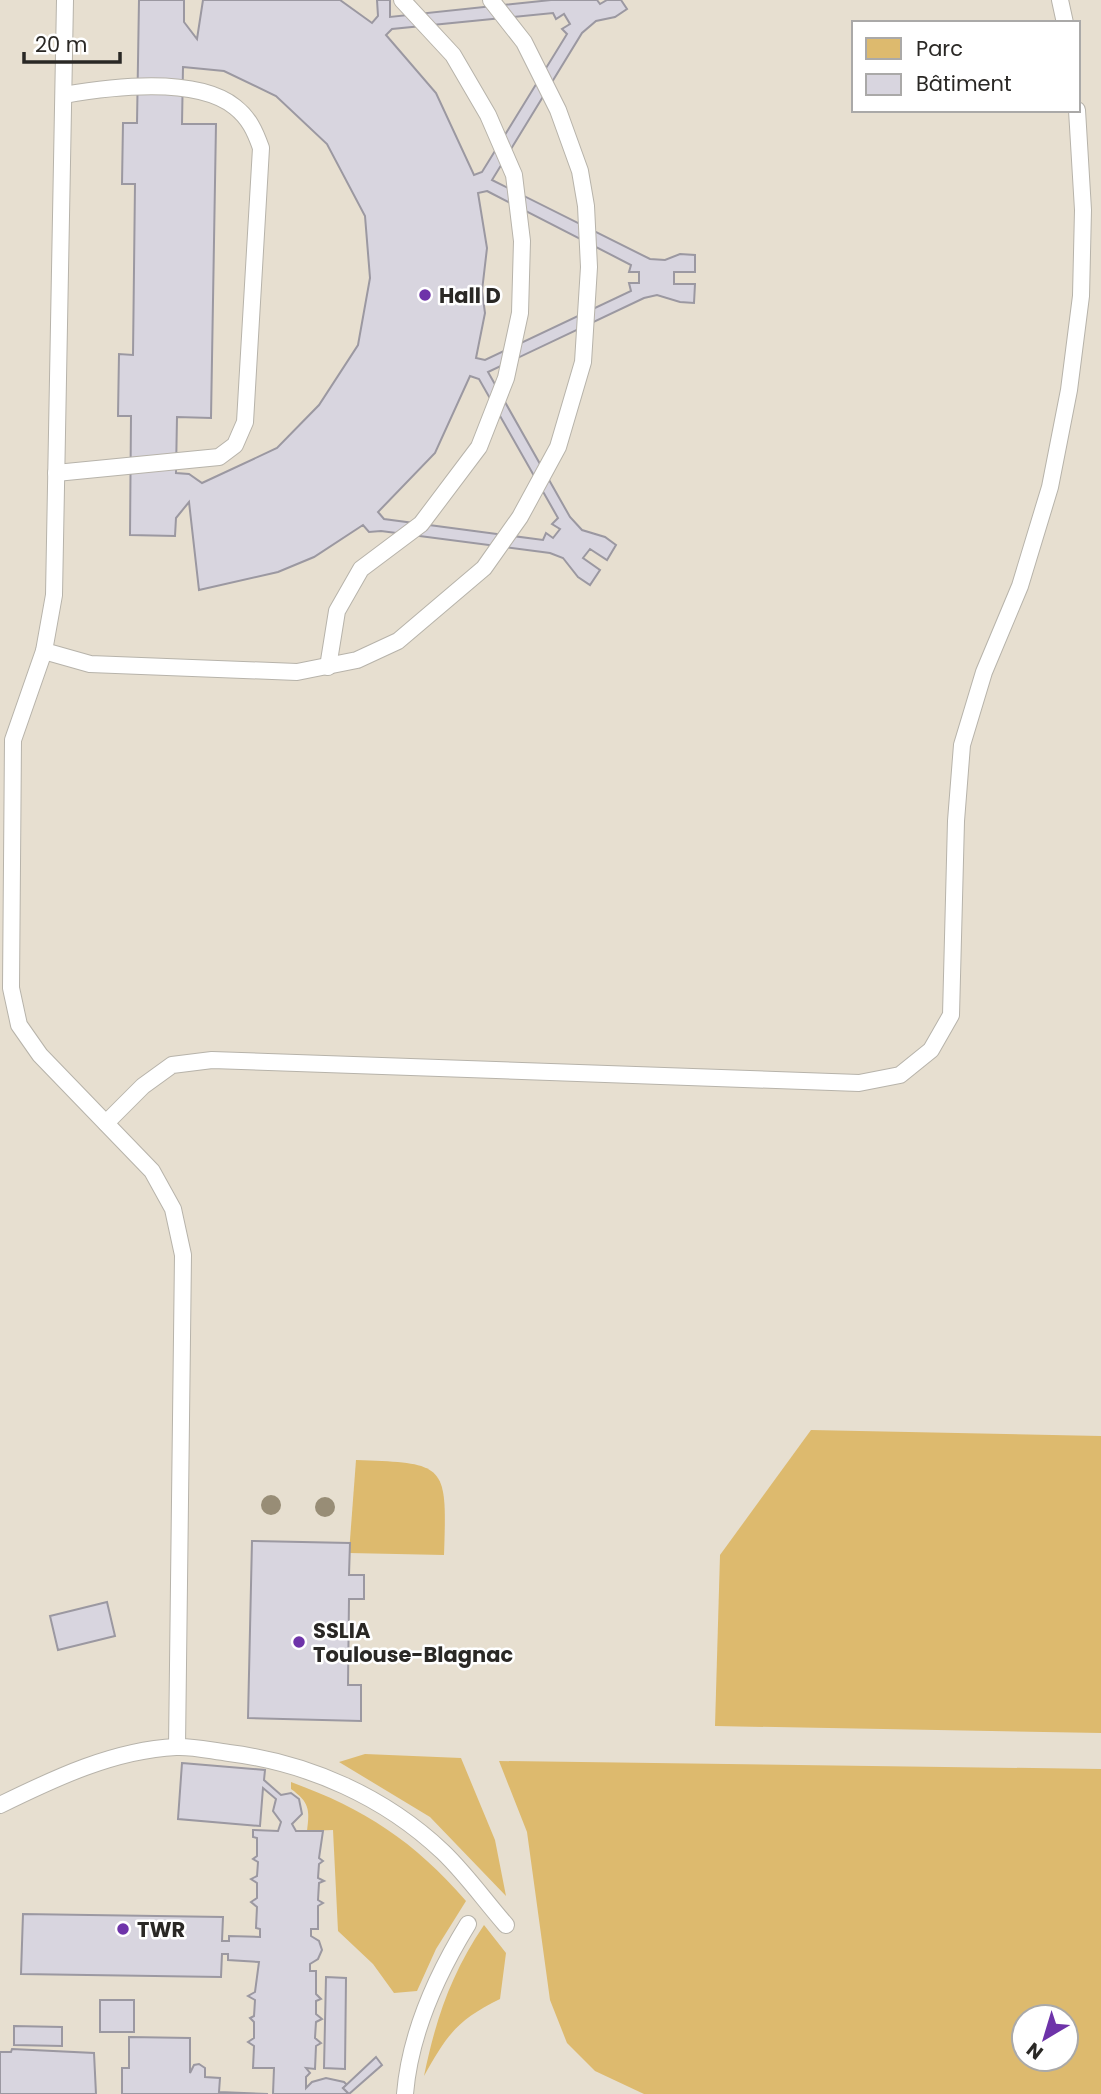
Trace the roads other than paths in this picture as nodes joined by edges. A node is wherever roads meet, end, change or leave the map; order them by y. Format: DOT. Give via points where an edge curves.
graph roads {
  1 [pos="65,0"];
  2 [pos="402,0"];
  3 [pos="491,0"];
  4 [pos="1060,0"];
  5 [pos="1065,21"];
  6 [pos="64,95"];
  7 [pos="1077,112"];
  8 [pos="56,473"];
  9 [pos="44,651"];
  10 [pos="328,667"];
  11 [pos="106,1123"];
  12 [pos="177,1747"];
  13 [pos="0,1805"];
  14 [pos="468,1924"];
  15 [pos="506,1925"];
  16 [pos="405,2094"];
  1 -- 6 [label="lane"];
  2 -- 10 [label="lane" via="453,55 488,115 513,175 522,241 520,313 506,378 479,447 421,524 360,569 337,611"];
  3 -- 10 [label="lane" via="524,42 558,110 580,171 589,267 583,362 558,447 520,517 484,568 398,641 357,660"];
  4 -- 5 [label="lane"];
  6 -- 8 [label="lane"];
  6 -- 8 [label="lane" via="115,86 204,91 234,106 253,125 261,148 245,422 235,444 219,457"];
  7 -- 11 [label="lane" via="1082,284 1069,390 1050,487 1028,562 984,672 962,745 951,1015 931,1050 900,1074 859,1083 212,1060 172,1065"];
  8 -- 9 [label="lane" via="54,595"];
  9 -- 10 [label="lane" via="90,664 297,672"];
  9 -- 11 [label="lane" via="13,740 11,988 19,1025 40,1055"];
  11 -- 12 [label="lane" via="152,1171 173,1209 183,1255"];
  12 -- 13 [label="lane" via="103,1761"];
  12 -- 15 [label="lane" via="253,1756 329,1776 400,1818 444,1853"];
  14 -- 16 [label="lane" via="444,1962 418,2029"];
}
